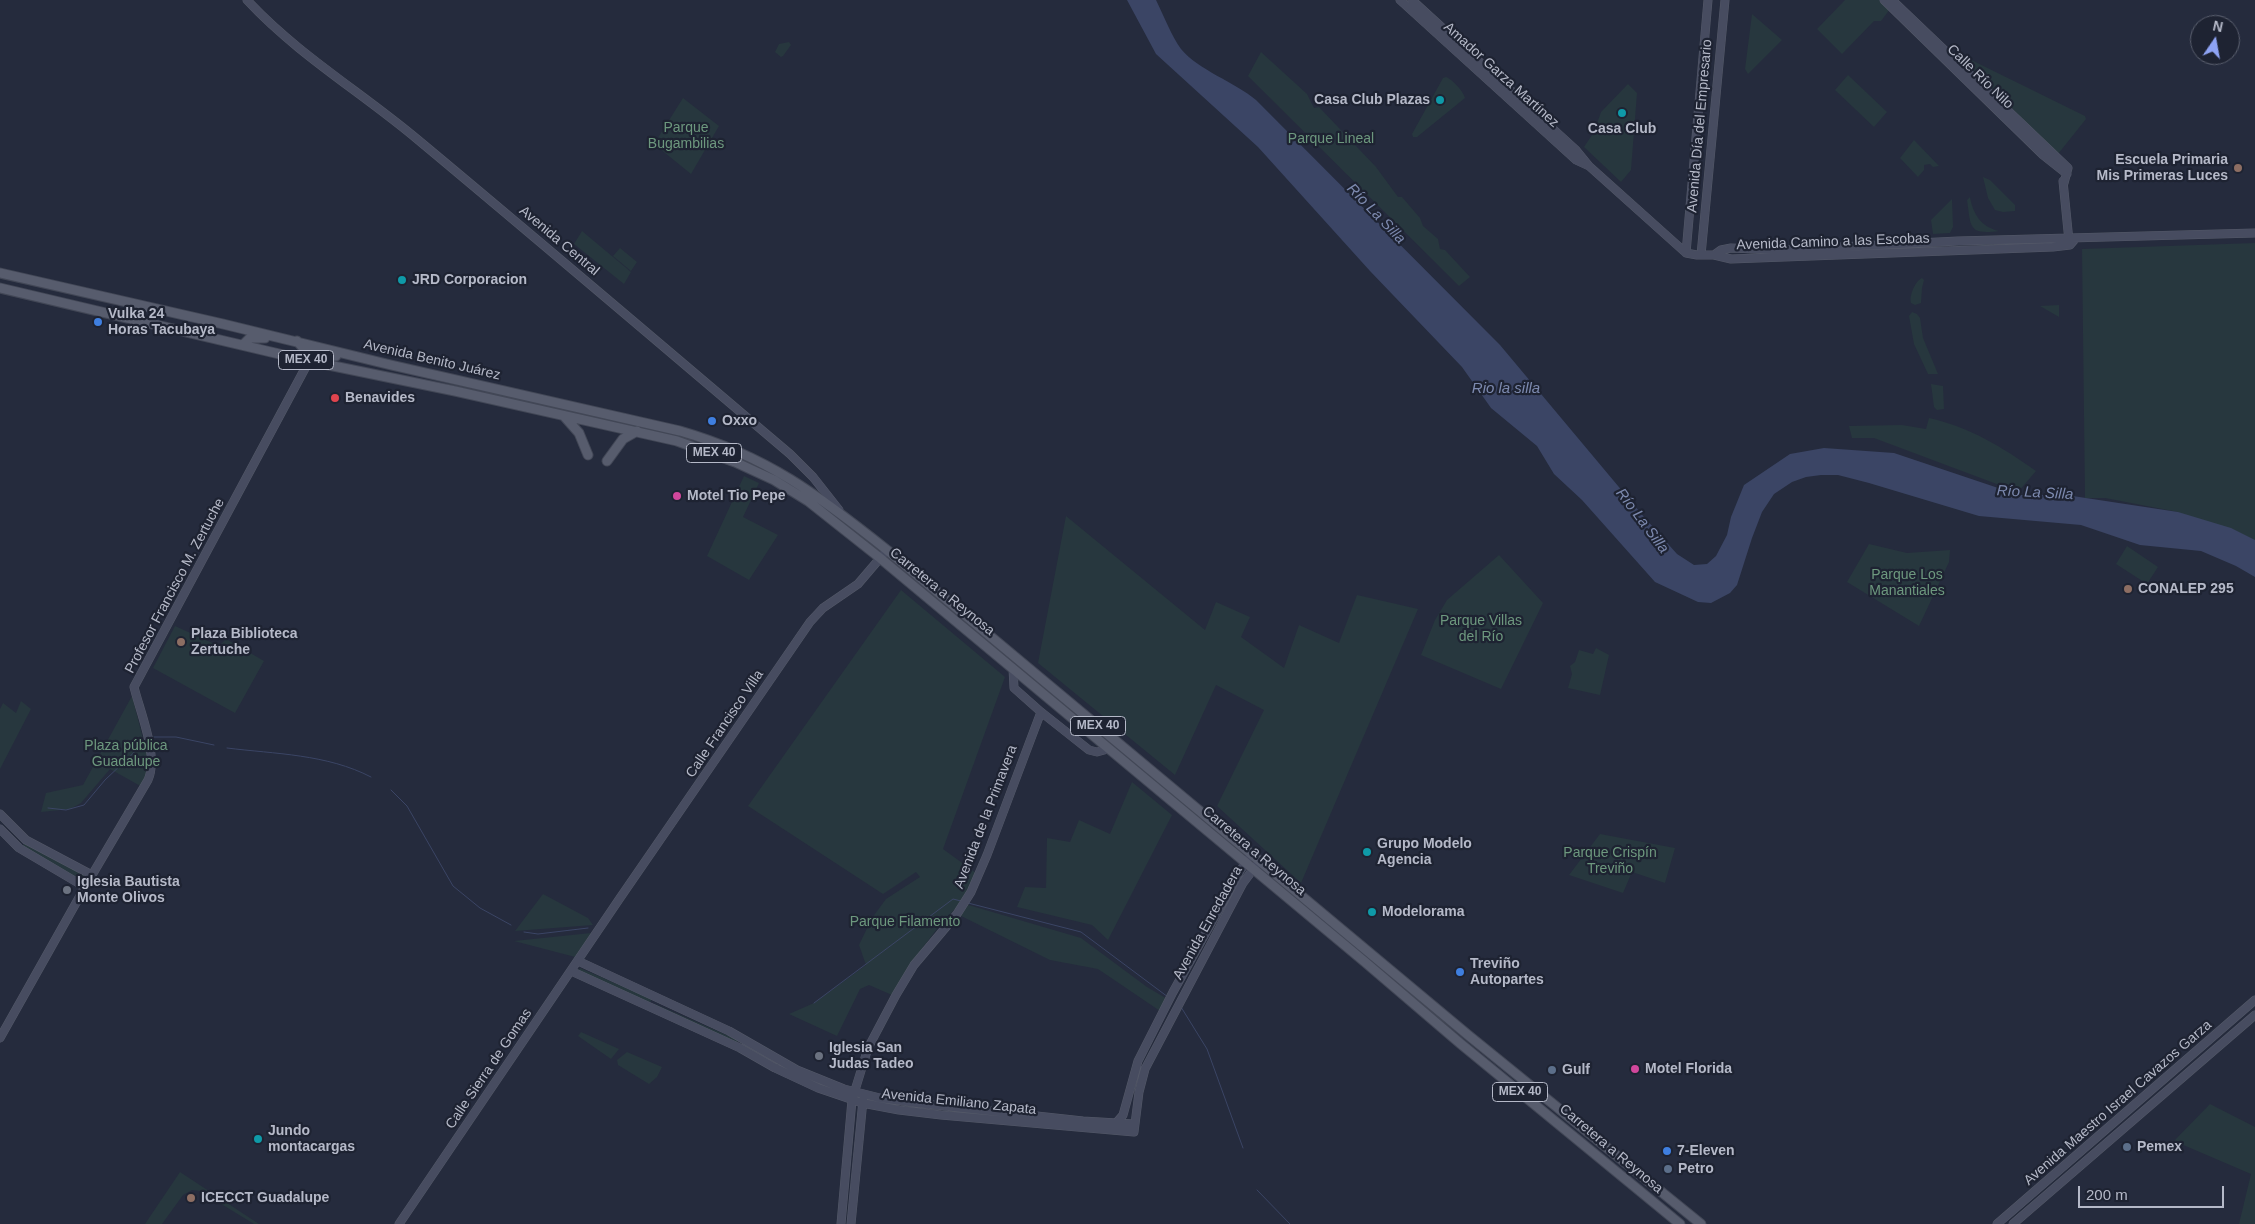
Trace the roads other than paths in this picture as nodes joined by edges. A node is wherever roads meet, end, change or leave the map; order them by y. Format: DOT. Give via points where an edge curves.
graph roads {
  1 [pos="247,0"];
  2 [pos="1400,0"];
  3 [pos="1412,0"];
  4 [pos="1708,0"];
  5 [pos="1724,0"];
  6 [pos="1884,0"];
  7 [pos="1892,0"];
  8 [pos="1705,43"];
  9 [pos="1720,45"];
  10 [pos="1588,166"];
  11 [pos="2063,169"];
  12 [pos="2255,233"];
  13 [pos="2072,240"];
  14 [pos="1882,248"];
  15 [pos="1686,253"];
  16 [pos="1700,255"];
  17 [pos="0,273"];
  18 [pos="0,288"];
  19 [pos="42,298"];
  20 [pos="106,298"];
  21 [pos="283,338"];
  22 [pos="296,341"];
  23 [pos="243,345"];
  24 [pos="355,357"];
  25 [pos="310,361"];
  26 [pos="549,401"];
  27 [pos="562,415"];
  28 [pos="607,423"];
  29 [pos="664,427"];
  30 [pos="637,431"];
  31 [pos="588,455"];
  32 [pos="607,461"];
  33 [pos="808,501"];
  34 [pos="842,514"];
  35 [pos="887,550"];
  36 [pos="880,558"];
  37 [pos="994,652"];
  38 [pos="1023,663"];
  39 [pos="1013,668"];
  40 [pos="1041,712"];
  41 [pos="1108,749"];
  42 [pos="0,814"];
  43 [pos="0,829"];
  44 [pos="1256,857"];
  45 [pos="1250,865"];
  46 [pos="92,875"];
  47 [pos="85,887"];
  48 [pos="600,928"];
  49 [pos="578,961"];
  50 [pos="571,971"];
  51 [pos="2255,1000"];
  52 [pos="1165,1008"];
  53 [pos="1174,1012"];
  54 [pos="2255,1015"];
  55 [pos="0,1038"];
  56 [pos="859,1078"];
  57 [pos="2163,1081"];
  58 [pos="2170,1088"];
  59 [pos="863,1094"];
  60 [pos="852,1096"];
  61 [pos="2141,1099"];
  62 [pos="862,1103"];
  63 [pos="2149,1108"];
  64 [pos="1117,1122"];
  65 [pos="1134,1128"];
  66 [pos="398,1224"];
  67 [pos="841,1224"];
  68 [pos="851,1224"];
  69 [pos="1680,1224"];
  70 [pos="1701,1224"];
  71 [pos="1997,1224"];
  72 [pos="2013,1224"];
  1 -- 34 [label="street, Avenida Central" via="288,40 524,227 783,449 813,477"];
  2 -- 10 [label="street, Amador Garza Martínez" via="1576,160"];
  3 -- 10 [label="street, Amador Garza Martínez" via="1576,150"];
  4 -- 8 [label="street, Avenida Día del Empresario"];
  5 -- 9 [label="street, Avenida Día del Empresario"];
  6 -- 11 [label="street, Calle Río Nilo"];
  7 -- 11 [label="street, Calle Río Nilo"];
  8 -- 9 [label="street"];
  8 -- 15 [label="street, Avenida Día del Empresario"];
  9 -- 16 [label="street, Avenida Día del Empresario"];
  10 -- 15 [label="street, Amador Garza Martínez"];
  11 -- 13 [label="street"];
  12 -- 13 [label="street, Avenida Camino a las Escobas"];
  13 -- 14 [label="street, Avenida Camino a las Escobas" via="1958,241"];
  13 -- 14 [label="street, Avenida Camino a las Escobas" via="2053,247"];
  14 -- 16 [label="street, Avenida Camino a las Escobas" via="1731,248 1714,255"];
  15 -- 16 [label="street"];
  17 -- 20 [label="main road, Avenida Benito Juárez / MEX 40"];
  18 -- 19 [label="main road, Avenida Benito Juárez / MEX 40"];
  19 -- 20 [label="main road" via="95,304"];
  19 -- 23 [label="main road, Avenida Benito Juárez / MEX 40"];
  20 -- 21 [label="main road, Avenida Benito Juárez / MEX 40"];
  21 -- 22 [label="main road, Avenida Benito Juárez / MEX 40"];
  21 -- 23 [label="main road" via="253,338"];
  22 -- 24 [label="main road, Avenida Benito Juárez / MEX 40"];
  22 -- 25 [label="main road"];
  23 -- 25 [label="main road, Avenida Benito Juárez / MEX 40"];
  24 -- 25 [label="main road" via="323,355"];
  24 -- 26 [label="main road, Avenida Benito Juárez / MEX 40"];
  25 -- 27 [label="main road, Avenida Benito Juárez / MEX 40"];
  25 -- 46 [label="street, Profesor Francisco M. Zertuche" via="134,687 151,755 151,772"];
  26 -- 28 [label="main road" via="564,409 596,416"];
  26 -- 29 [label="main road, Avenida Benito Juárez / MEX 40"];
  27 -- 28 [label="main road, Avenida Benito Juárez / MEX 40"];
  27 -- 31 [label="main road" via="579,433"];
  28 -- 29 [label="main road" via="620,421 656,429"];
  28 -- 30 [label="main road, Avenida Benito Juárez / MEX 40"];
  29 -- 34 [label="main road, Avenida Benito Juárez / MEX 40" via="718,442 760,461 804,486"];
  30 -- 32 [label="main road" via="623,438"];
  30 -- 33 [label="main road, Avenida Benito Juárez / MEX 40" via="736,462"];
  33 -- 36 [label="main road, Carretera a Reynosa / MEX 40"];
  34 -- 35 [label="main road, Carretera a Reynosa / MEX 40"];
  35 -- 36 [label="street, Calle Francisco Villa"];
  35 -- 38 [label="main road, Carretera a Reynosa / MEX 40"];
  36 -- 37 [label="main road, Carretera a Reynosa / MEX 40"];
  36 -- 48 [label="street, Calle Francisco Villa" via="858,584 823,608 810,622"];
  37 -- 38 [label="main road" via="1008,660"];
  37 -- 39 [label="main road, Carretera a Reynosa / MEX 40"];
  38 -- 44 [label="main road, Carretera a Reynosa / MEX 40"];
  39 -- 40 [label="street" via="1014,688"];
  39 -- 41 [label="main road, Carretera a Reynosa / MEX 40"];
  40 -- 41 [label="street" via="1086,749 1094,752"];
  40 -- 56 [label="street, Avenida de la Primavera" via="971,892 965,904 927,948 896,995 868,1048"];
  41 -- 45 [label="main road, Carretera a Reynosa / MEX 40"];
  42 -- 46 [label="street" via="26,840"];
  43 -- 47 [label="street" via="19,848"];
  44 -- 45 [label="street, Avenida Enredadera"];
  44 -- 70 [label="main road, Carretera a Reynosa / MEX 40"];
  45 -- 52 [label="street, Avenida Enredadera"];
  45 -- 53 [label="street, Avenida Enredadera"];
  45 -- 69 [label="main road, Carretera a Reynosa / MEX 40"];
  46 -- 47 [label="street, Profesor Francisco M. Zertuche"];
  47 -- 55 [label="street, Profesor Francisco M. Zertuche"];
  48 -- 49 [label="street, Calle Sierra de Gomas"];
  49 -- 50 [label="street, Calle Sierra de Gomas"];
  49 -- 60 [label="street, Avenida Emiliano Zapata" via="729,1031"];
  50 -- 60 [label="street, Avenida Emiliano Zapata" via="740,1048 818,1088"];
  50 -- 66 [label="street, Calle Sierra de Gomas"];
  51 -- 57 [label="street, Avenida Maestro Israel Cavazos Garza"];
  52 -- 53 [label="street"];
  52 -- 64 [label="street, Avenida Enredadera" via="1138,1061 1123,1115"];
  53 -- 65 [label="street, Avenida Enredadera" via="1145,1068"];
  54 -- 58 [label="street, Avenida Maestro Israel Cavazos Garza"];
  56 -- 59 [label="street"];
  56 -- 60 [label="street, Avenida de la Primavera"];
  57 -- 58 [label="street"];
  57 -- 61 [label="street, Avenida Maestro Israel Cavazos Garza"];
  58 -- 63 [label="street, Avenida Maestro Israel Cavazos Garza"];
  59 -- 60 [label="street, Avenida Emiliano Zapata"];
  59 -- 62 [label="street"];
  59 -- 64 [label="street, Avenida Emiliano Zapata" via="917,1104"];
  60 -- 62 [label="street, Avenida Emiliano Zapata"];
  60 -- 67 [label="street, Avenida de la Primavera"];
  61 -- 63 [label="street"];
  61 -- 71 [label="street, Avenida Maestro Israel Cavazos Garza"];
  62 -- 65 [label="street, Avenida Emiliano Zapata" via="942,1115"];
  62 -- 68 [label="street"];
  63 -- 72 [label="street, Avenida Maestro Israel Cavazos Garza"];
  64 -- 65 [label="street, Avenida Emiliano Zapata"];
}
